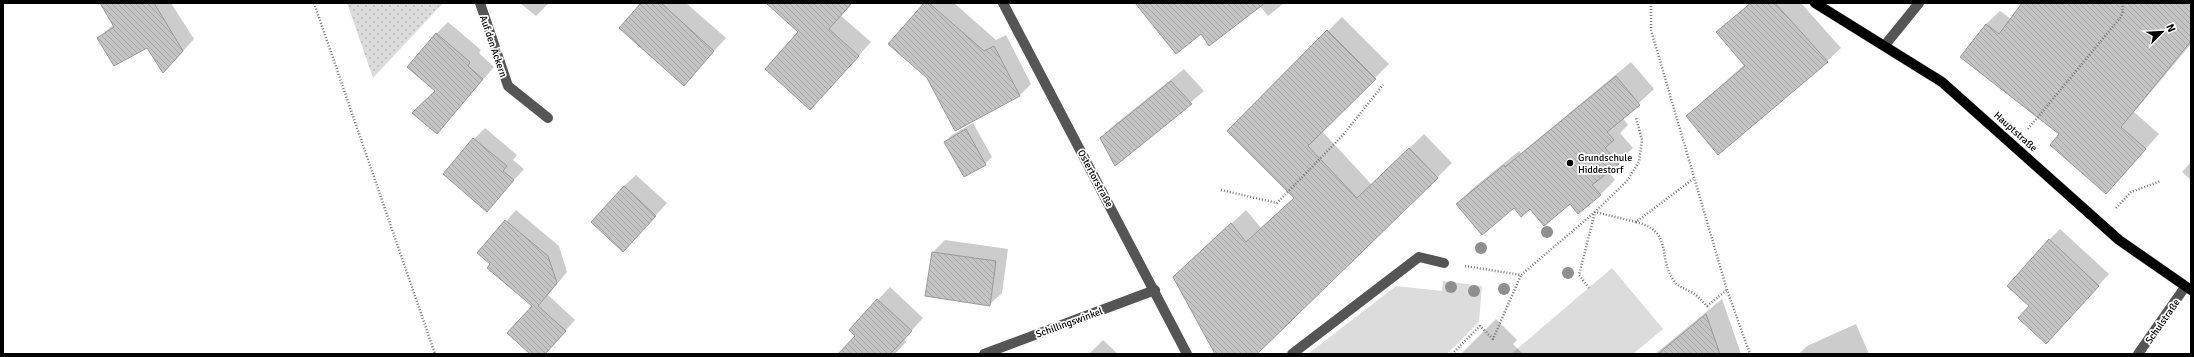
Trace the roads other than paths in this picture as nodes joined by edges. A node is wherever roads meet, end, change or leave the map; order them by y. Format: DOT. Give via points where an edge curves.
graph roads {
  1 [pos="480,3"];
  2 [pos="1003,3"];
  3 [pos="1815,3"];
  4 [pos="1919,3"];
  5 [pos="1885,45"];
  6 [pos="548,118"];
  7 [pos="1444,263"];
  8 [pos="2188,289"];
  9 [pos="1155,290"];
  10 [pos="984,354"];
  11 [pos="1187,354"];
  12 [pos="1292,354"];
  13 [pos="2138,354"];
  1 -- 6 [label="street, Auf den Äckern" via="508,86"];
  2 -- 9 [label="street, Ostertorstraße"];
  3 -- 5 [label="main road, Hauptstraße"];
  4 -- 5 [label="street"];
  5 -- 8 [label="main road, Hauptstraße" via="1942,82 2119,240"];
  7 -- 12 [label="street" via="1419,257"];
  8 -- 13 [label="street, Schulstraße"];
  9 -- 10 [label="street, Schillingswinkel"];
  9 -- 11 [label="street, Ostertorstraße"];
}
